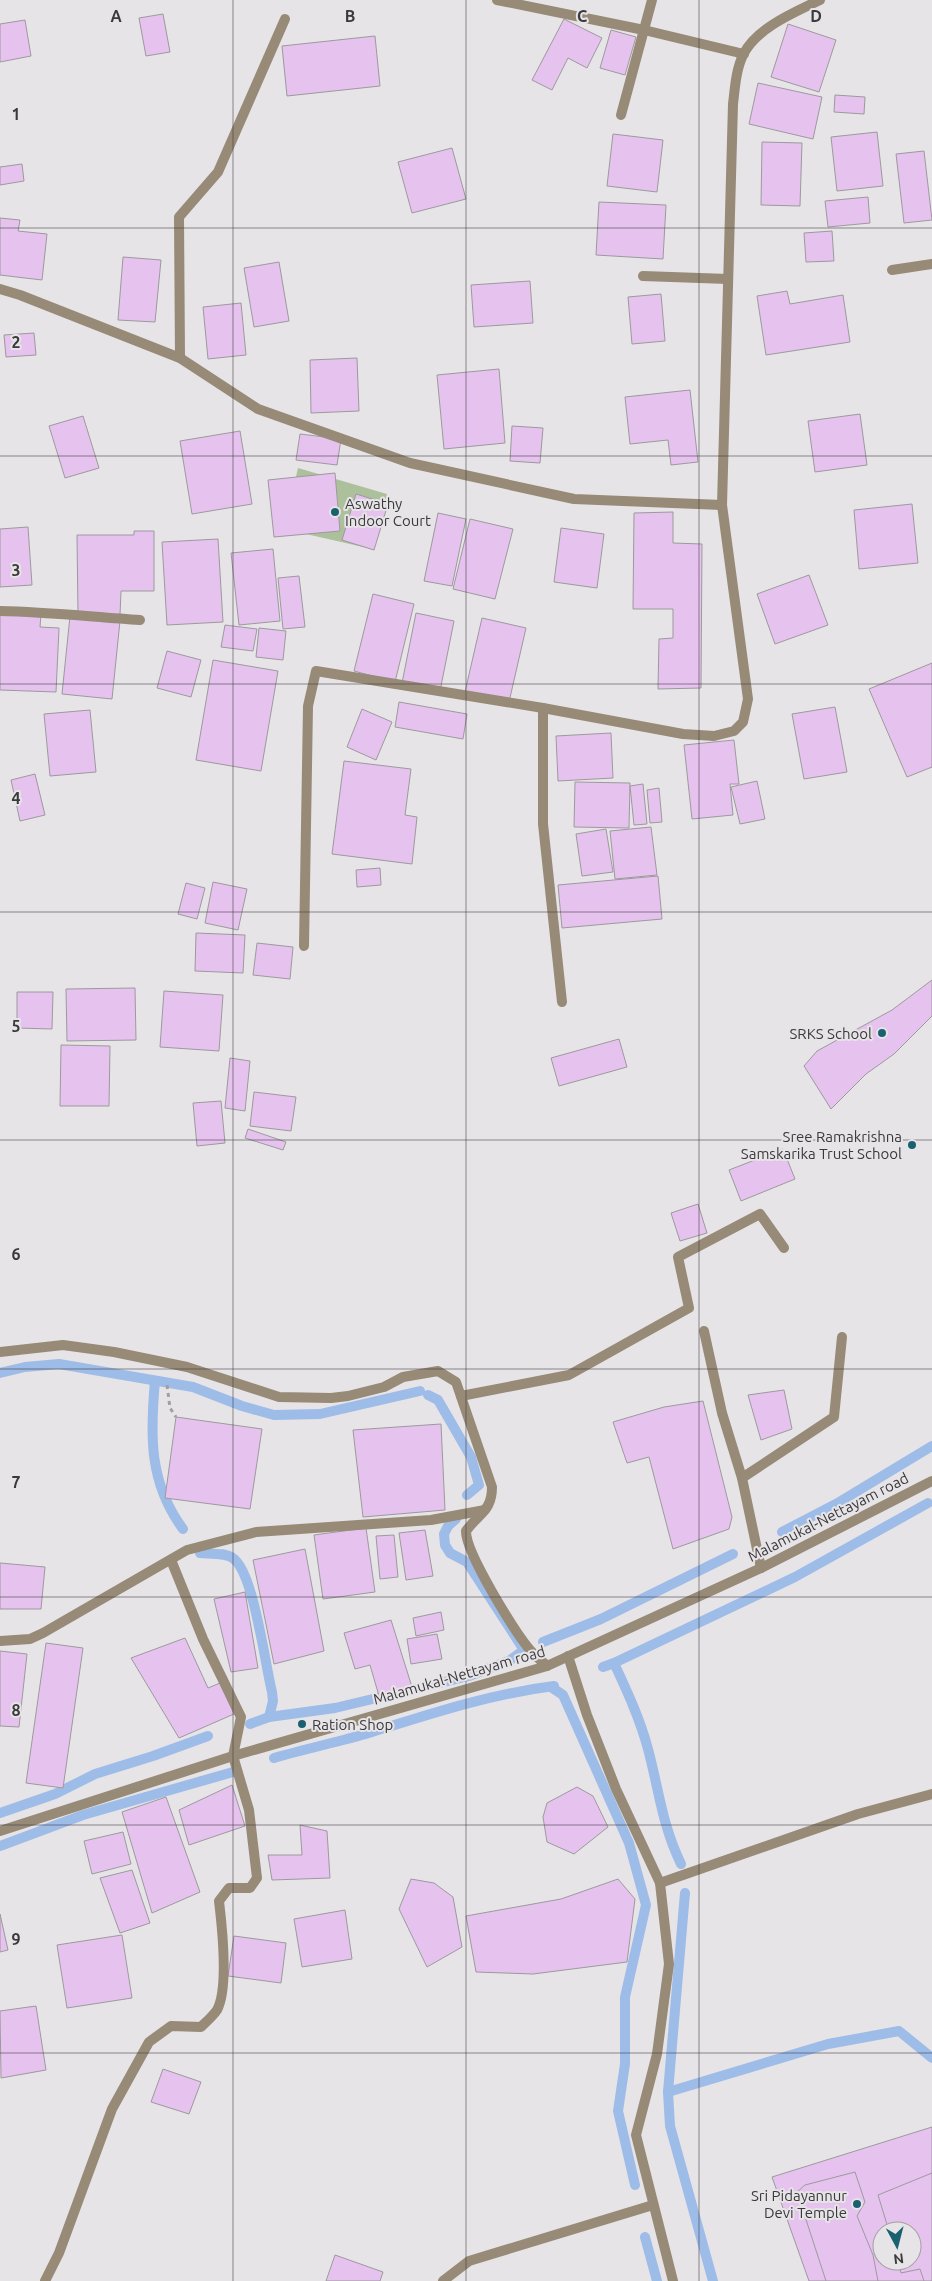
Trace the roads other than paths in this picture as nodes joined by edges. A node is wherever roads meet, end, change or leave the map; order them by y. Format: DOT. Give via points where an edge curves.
graph roads {
  1 [pos="497,0"];
  2 [pos="652,0"];
  3 [pos="820,0"];
  4 [pos="285,19"];
  5 [pos="644,30"];
  6 [pos="744,54"];
  7 [pos="621,115"];
  8 [pos="932,264"];
  9 [pos="892,270"];
  10 [pos="643,276"];
  11 [pos="728,279"];
  12 [pos="0,289"];
  13 [pos="180,358"];
  14 [pos="722,505"];
  15 [pos="0,611"];
  16 [pos="140,620"];
  17 [pos="544,708"];
  18 [pos="304,946"];
  19 [pos="562,1002"];
  20 [pos="784,1248"];
  21 [pos="704,1331"];
  22 [pos="842,1337"];
  23 [pos="0,1352"];
  24 [pos="461,1396"];
  25 [pos="742,1478"];
  26 [pos="932,1480"];
  27 [pos="488,1509"];
  28 [pos="171,1560"];
  29 [pos="761,1568"];
  30 [pos="0,1641"];
  31 [pos="568,1656"];
  32 [pos="547,1666"];
  33 [pos="233,1756"];
  34 [pos="932,1794"];
  35 [pos="0,1831"];
  36 [pos="660,1883"];
  37 [pos="653,2205"];
  38 [pos="44,2281"];
  39 [pos="443,2281"];
  40 [pos="673,2281"];
  1 -- 5 [label="street"];
  2 -- 5 [label="street"];
  3 -- 6 [label="street" via="765,30"];
  4 -- 13 [label="street" via="218,172 179,217"];
  5 -- 6 [label="street"];
  5 -- 7 [label="street"];
  6 -- 11 [label="street" via="736,77 733,104"];
  8 -- 9 [label="street"];
  10 -- 11 [label="street"];
  11 -- 14 [label="street"];
  12 -- 13 [label="street"];
  13 -- 14 [label="street" via="258,409 410,464 574,499"];
  14 -- 17 [label="street" via="748,699 743,722 734,731 714,736 683,734"];
  15 -- 16 [label="street"];
  17 -- 18 [label="street" via="316,671 308,706"];
  17 -- 19 [label="street" via="543,824"];
  20 -- 24 [label="street" via="760,1214 678,1257 689,1308 569,1375"];
  21 -- 25 [label="street" via="722,1413"];
  22 -- 25 [label="street" via="834,1417"];
  23 -- 24 [label="street" via="63,1346 114,1352 187,1367 280,1397 348,1396 384,1387 403,1377 438,1371 456,1382"];
  24 -- 27 [label="street" via="492,1487"];
  25 -- 29 [label="street"];
  26 -- 29 [label="street, Malamukal-Nettayam road"];
  27 -- 28 [label="street" via="431,1520 256,1532 187,1550"];
  27 -- 32 [label="street" via="466,1531 466,1540 489,1586 530,1650"];
  28 -- 30 [label="street" via="37,1636"];
  28 -- 33 [label="street" via="203,1639 241,1717"];
  29 -- 31 [label="street, Malamukal-Nettayam road"];
  31 -- 32 [label="street, Malamukal-Nettayam road"];
  31 -- 36 [label="street" via="616,1789"];
  32 -- 33 [label="street, Malamukal-Nettayam road"];
  33 -- 35 [label="street, Malamukal-Nettayam road"];
  33 -- 38 [label="street" via="249,1810 257,1878 250,1888 229,1888 219,1901 223,1979 217,2010 201,2027 171,2026 149,2042 112,2109 59,2253"];
  34 -- 36 [label="street" via="858,1814"];
  36 -- 37 [label="street" via="669,1964 658,2054 636,2135"];
  37 -- 39 [label="street" via="469,2261"];
  37 -- 40 [label="street"];
}
